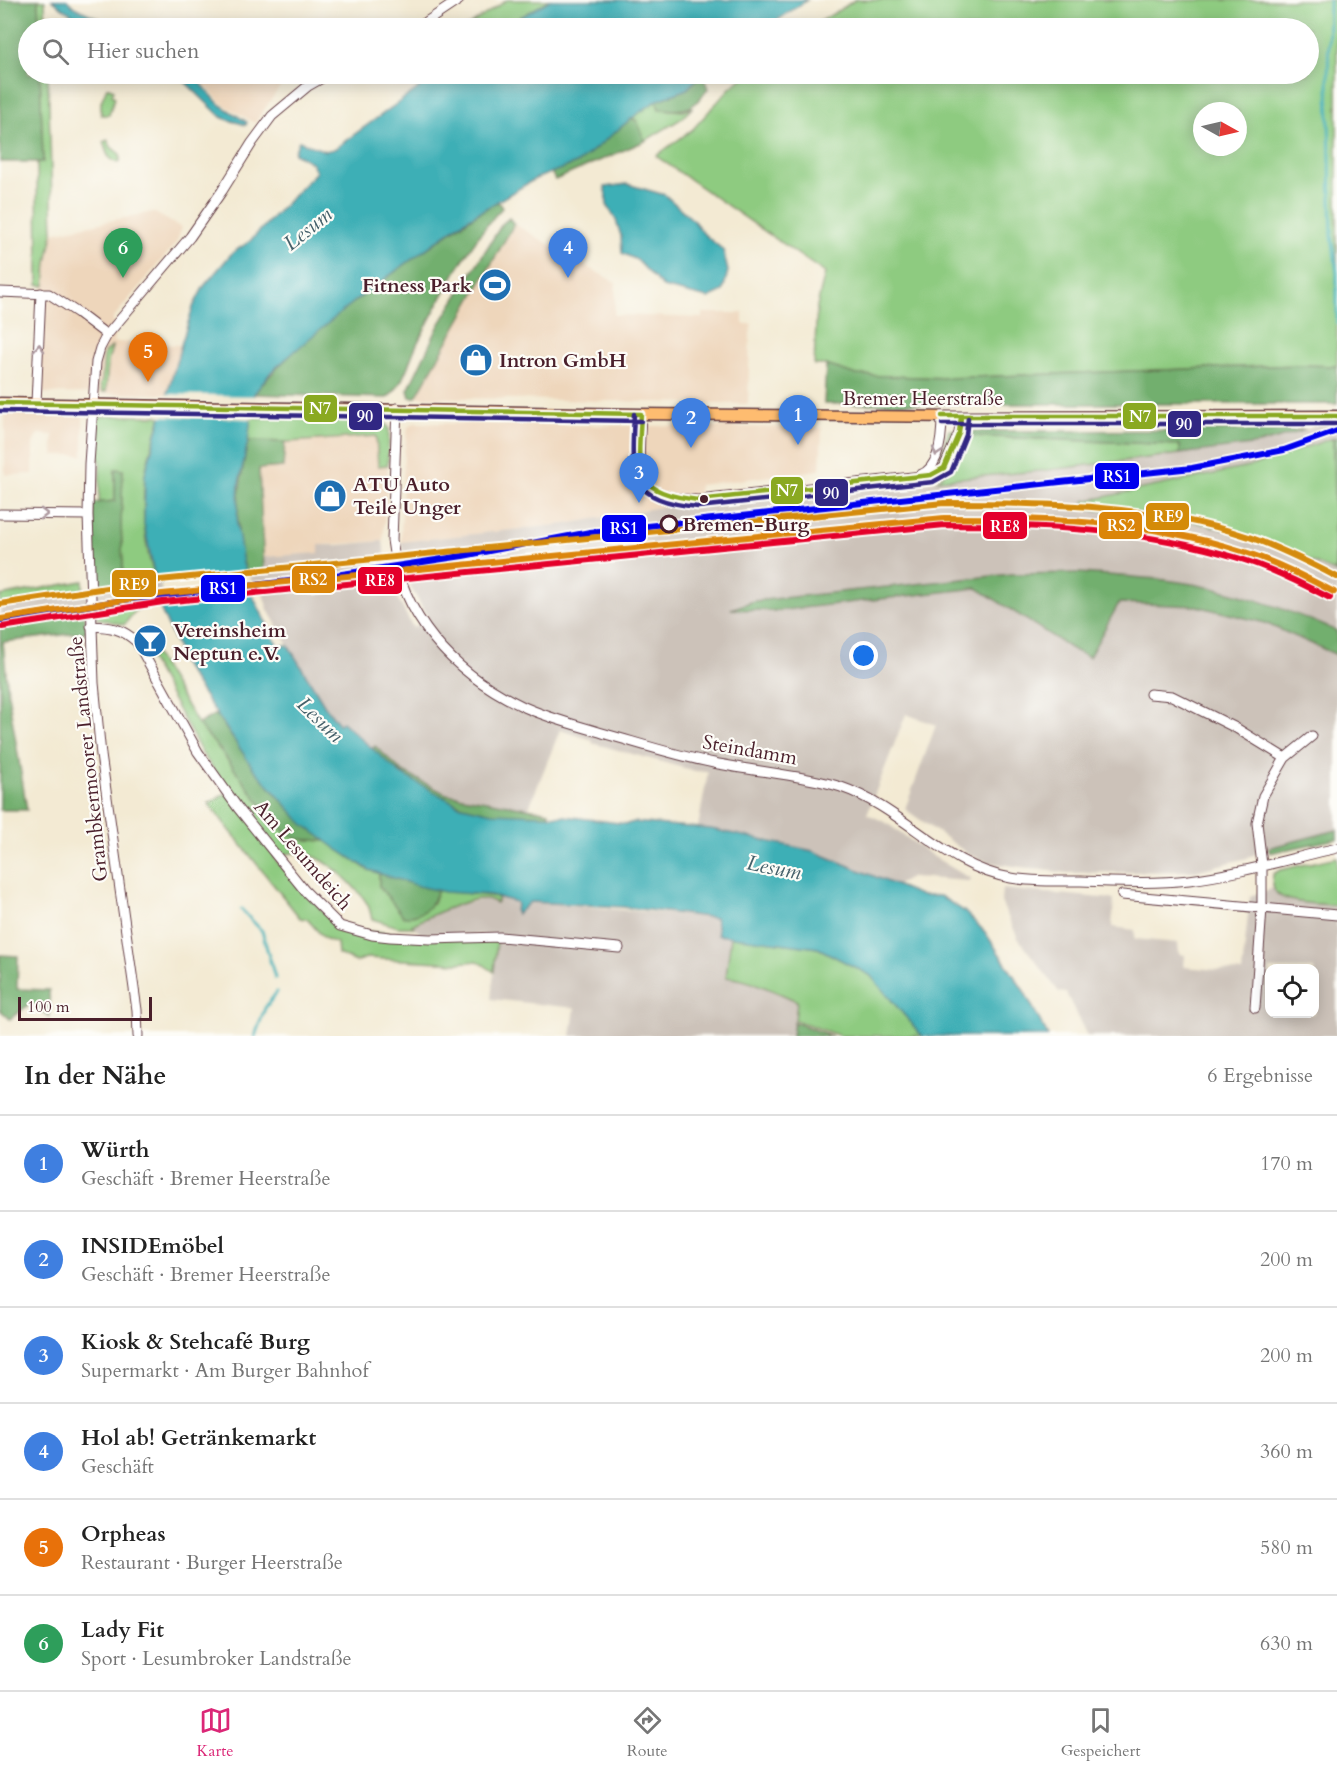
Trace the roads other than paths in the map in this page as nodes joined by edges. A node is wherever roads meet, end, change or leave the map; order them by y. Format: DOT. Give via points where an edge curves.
graph roads {
  1 [pos="459,0"];
  2 [pos="432,18"];
  3 [pos="312,84"];
  4 [pos="0,292"];
  5 [pos="41,293"];
  6 [pos="107,335"];
  7 [pos="0,403"];
  8 [pos="36,403"];
  9 [pos="93,404"];
  10 [pos="398,408"];
  11 [pos="641,414"];
  12 [pos="942,416"];
  13 [pos="1337,416"];
  14 [pos="961,417"];
  15 [pos="913,477"];
  16 [pos="0,514"];
  17 [pos="88,515"];
  18 [pos="91,626"];
  19 [pos="1150,694"];
  20 [pos="1312,736"];
  21 [pos="1285,758"];
  22 [pos="1337,848"];
  23 [pos="1262,865"];
  24 [pos="1122,895"];
  25 [pos="1262,908"];
  26 [pos="1337,915"];
  27 [pos="619,948"];
  28 [pos="1255,1008"];
  29 [pos="138,1036"];
  1 -- 2 [label="street"];
  3 -- 6 [label="street, Grambkermoorer Landstraße" via="273,116 190,237"];
  4 -- 5 [label="street"];
  5 -- 6 [label="street" via="49,294"];
  8 -- 5 [label="street, one-way"];
  6 -- 9 [label="street, Grambkermoorer Landstraße" via="96,362"];
  7 -- 8 [label="main road, Bremer Heerstraße"];
  8 -- 9 [label="main road, Bremer Heerstraße"];
  9 -- 10 [label="main road, Bremer Heerstraße"];
  9 -- 17 [label="street, Grambkermoorer Landstraße"];
  10 -- 11 [label="main road, Bremer Heerstraße"];
  10 -- 23 [label="street, Steindamm" via="392,540 402,588 443,649 483,683 524,707 673,754 794,775 843,788 887,809 949,854 986,872 1010,878 1167,882"];
  11 -- 12 [label="main road, Bremer Heerstraße"];
  11 -- 15 [label="street" via="642,477 654,490 678,499 704,500"];
  12 -- 14 [label="main road, Bremer Heerstraße"];
  12 -- 15 [label="street, one-way" via="942,435 934,461 924,474"];
  13 -- 14 [label="main road, Bremer Heerstraße"];
  14 -- 15 [label="street" via="959,433 944,468 931,475"];
  16 -- 17 [label="street, one-way"];
  17 -- 18 [label="street, Grambkermoorer Landstraße"];
  18 -- 27 [label="street, Am Lesumdeich" via="124,631 137,642 198,752 238,808 305,891 340,926 390,937 500,937"];
  18 -- 29 [label="street, Grambkermoorer Landstraße" via="101,755"];
  19 -- 21 [label="street" via="1172,696"];
  20 -- 21 [label="street"];
  21 -- 23 [label="street" via="1263,796 1257,823"];
  22 -- 23 [label="street, Steindamm"];
  23 -- 25 [label="street"];
  24 -- 25 [label="street"];
  25 -- 26 [label="street"];
  25 -- 28 [label="street"];
}
